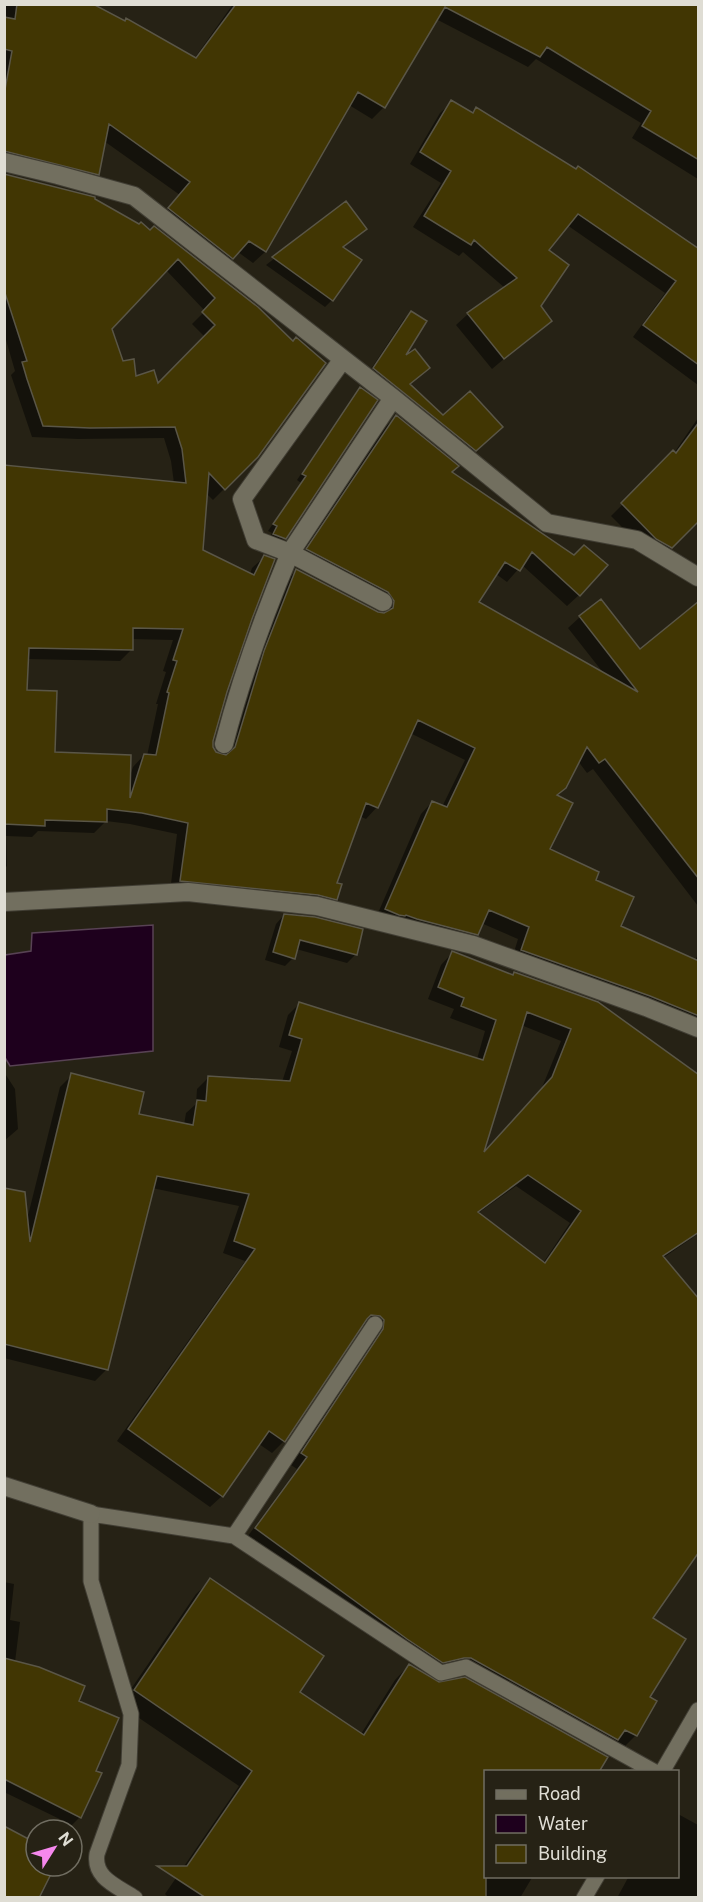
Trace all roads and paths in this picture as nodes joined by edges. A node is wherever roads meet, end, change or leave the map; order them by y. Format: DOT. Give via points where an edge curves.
graph roads {
  1 [pos="4,162"];
  2 [pos="343,359"];
  3 [pos="393,398"];
  4 [pos="290,553"];
  5 [pos="699,577"];
  6 [pos="383,602"];
  7 [pos="224,744"];
  8 [pos="4,902"];
  9 [pos="699,1028"];
  10 [pos="375,1324"];
  11 [pos="4,1486"];
  12 [pos="91,1514"];
  13 [pos="234,1536"];
  14 [pos="699,1710"];
  15 [pos="651,1770"];
  16 [pos="664,1770"];
  17 [pos="596,1878"];
  18 [pos="135,1898"];
  19 [pos="584,1898"];
  1 -- 2 [label="street" via="134,196"];
  2 -- 3 [label="street"];
  2 -- 4 [label="street" via="242,499 256,540"];
  3 -- 4 [label="street"];
  3 -- 5 [label="street" via="547,523 637,540"];
  4 -- 6 [label="street"];
  4 -- 7 [label="street" via="260,625"];
  8 -- 9 [label="street" via="188,892 317,906 472,945"];
  10 -- 13 [label="lane"];
  11 -- 12 [label="street"];
  12 -- 13 [label="lane"];
  12 -- 18 [label="lane" via="91,1581 131,1714 129,1765 95,1865 101,1875"];
  13 -- 15 [label="lane" via="441,1673 466,1667"];
  14 -- 16 [label="lane"];
  17 -- 19 [label="lane"];
}
